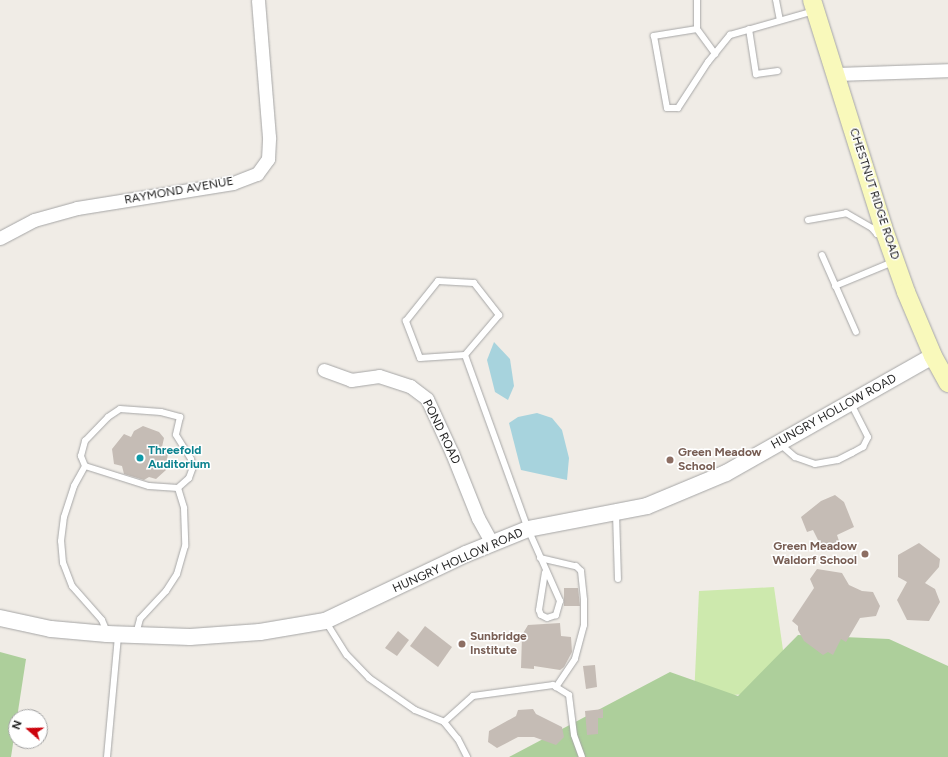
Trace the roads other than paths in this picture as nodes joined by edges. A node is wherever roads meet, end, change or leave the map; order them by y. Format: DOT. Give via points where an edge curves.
graph roads {
  1 [pos="258,0"];
  2 [pos="697,0"];
  3 [pos="776,0"];
  4 [pos="814,5"];
  5 [pos="780,20"];
  6 [pos="697,28"];
  7 [pos="749,29"];
  8 [pos="715,54"];
  9 [pos="948,70"];
  10 [pos="778,71"];
  11 [pos="836,74"];
  12 [pos="808,220"];
  13 [pos="885,234"];
  14 [pos="0,238"];
  15 [pos="822,255"];
  16 [pos="895,262"];
  17 [pos="835,286"];
  18 [pos="856,332"];
  19 [pos="465,355"];
  20 [pos="933,356"];
  21 [pos="324,370"];
  22 [pos="948,383"];
  23 [pos="850,402"];
  24 [pos="779,443"];
  25 [pos="85,466"];
  26 [pos="178,488"];
  27 [pos="616,512"];
  28 [pos="528,529"];
  29 [pos="492,543"];
  30 [pos="540,558"];
  31 [pos="545,572"];
  32 [pos="618,580"];
  33 [pos="0,618"];
  34 [pos="325,621"];
  35 [pos="113,634"];
  36 [pos="136,635"];
  37 [pos="556,687"];
  38 [pos="444,722"];
  39 [pos="107,757"];
  40 [pos="467,757"];
  41 [pos="582,757"];
  1 -- 14 [label="street, RAYMOND AVENUE" via="269,144 268,159 257,174 233,183 77,208 34,220"];
  2 -- 6 [label="lane"];
  3 -- 5 [label="lane"];
  4 -- 5 [label="lane"];
  4 -- 11 [label="main road, CHESTNUT RIDGE ROAD"];
  5 -- 7 [label="lane"];
  6 -- 8 [label="lane"];
  6 -- 8 [label="lane" via="654,36 667,108 678,108"];
  7 -- 8 [label="lane" via="730,35"];
  7 -- 10 [label="lane" via="756,74"];
  9 -- 11 [label="street"];
  11 -- 13 [label="main road, CHESTNUT RIDGE ROAD"];
  12 -- 13 [label="lane" via="846,214 872,228 877,234"];
  13 -- 16 [label="main road, CHESTNUT RIDGE ROAD"];
  15 -- 17 [label="lane"];
  16 -- 17 [label="lane"];
  16 -- 20 [label="main road, CHESTNUT RIDGE ROAD"];
  17 -- 18 [label="lane"];
  19 -- 19 [label="lane" via="420,358 406,321 438,280 474,283 499,316"];
  19 -- 28 [label="lane"];
  20 -- 22 [label="main road, CHESTNUT RIDGE ROAD"];
  20 -- 23 [label="street, HUNGRY HOLLOW ROAD"];
  21 -- 29 [label="street, POND ROAD" via="351,380 380,376 410,386 427,399 478,518"];
  23 -- 24 [label="street, HUNGRY HOLLOW ROAD"];
  23 -- 24 [label="lane" via="868,437 863,446 852,454 838,460 815,464 795,457"];
  24 -- 27 [label="street, HUNGRY HOLLOW ROAD" via="726,473 647,506"];
  25 -- 26 [label="lane" via="149,486"];
  25 -- 26 [label="lane" via="81,456 85,441 120,409 161,412 180,417 176,435 193,467 189,478"];
  25 -- 35 [label="lane" via="74,486 64,517 61,541 63,563 72,586"];
  26 -- 36 [label="lane" via="184,508 185,546 177,574 166,591 140,619"];
  27 -- 28 [label="street, HUNGRY HOLLOW ROAD"];
  27 -- 32 [label="lane"];
  28 -- 29 [label="street, HUNGRY HOLLOW ROAD"];
  28 -- 30 [label="lane"];
  29 -- 34 [label="street, HUNGRY HOLLOW ROAD"];
  30 -- 31 [label="lane"];
  30 -- 37 [label="lane" via="576,566 580,571 584,600 584,625 575,660"];
  31 -- 31 [label="lane" via="539,610 541,615 547,618 556,615 560,601"];
  33 -- 35 [label="street, HUNGRY HOLLOW ROAD" via="51,629"];
  34 -- 36 [label="street, HUNGRY HOLLOW ROAD" via="260,632 190,637"];
  34 -- 38 [label="lane" via="347,655 369,678 415,710"];
  35 -- 36 [label="street, HUNGRY HOLLOW ROAD"];
  35 -- 39 [label="lane"];
  37 -- 38 [label="lane" via="532,687 473,696"];
  37 -- 41 [label="lane" via="569,695 574,735"];
  38 -- 40 [label="lane" via="458,739"];
}
